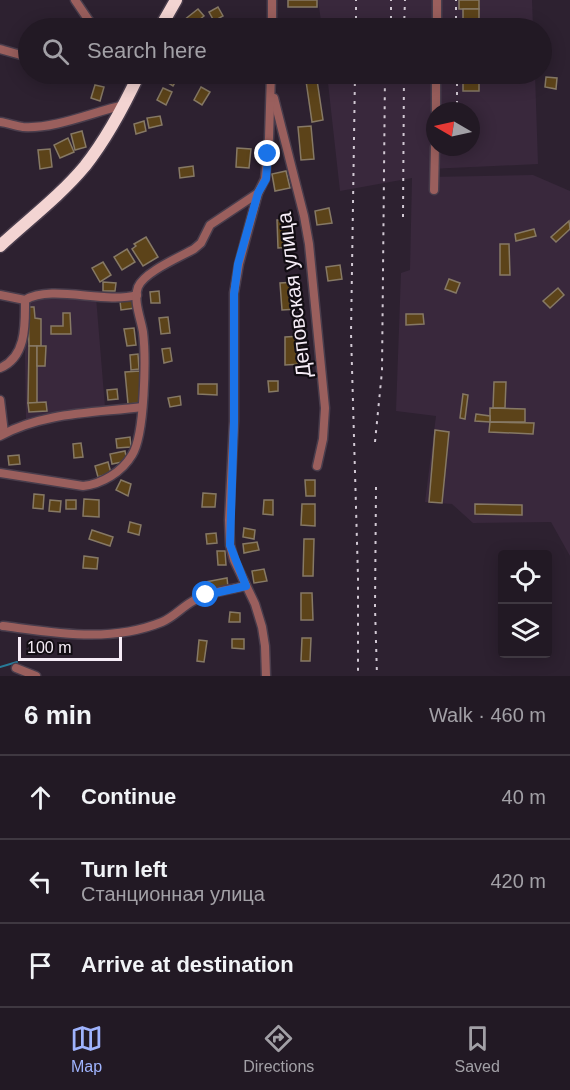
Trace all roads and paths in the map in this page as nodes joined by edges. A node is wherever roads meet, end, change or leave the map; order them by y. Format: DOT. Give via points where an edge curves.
graph roads {
  1 [pos="75,0"];
  2 [pos="176,0"];
  3 [pos="272,0"];
  4 [pos="437,0"];
  5 [pos="87,18"];
  6 [pos="166,18"];
  7 [pos="272,18"];
  8 [pos="437,18"];
  9 [pos="0,49"];
  10 [pos="18,54"];
  11 [pos="131,84"];
  12 [pos="436,84"];
  13 [pos="271,86"];
  14 [pos="436,102"];
  15 [pos="124,105"];
  16 [pos="0,122"];
  17 [pos="435,156"];
  18 [pos="435,190"];
  19 [pos="258,193"];
  20 [pos="0,246"];
  21 [pos="0,295"];
  22 [pos="137,295"];
  23 [pos="25,300"];
  24 [pos="0,368"];
  25 [pos="0,400"];
  26 [pos="142,407"];
  27 [pos="2,435"];
  28 [pos="317,466"];
  29 [pos="0,473"];
  30 [pos="246,586"];
  31 [pos="3,626"];
  32 [pos="16,668"];
  33 [pos="36,676"];
  34 [pos="266,676"];
  1 -- 5 [label="street"];
  2 -- 6 [label="highway"];
  3 -- 7 [label="street"];
  4 -- 8 [label="street"];
  9 -- 10 [label="street"];
  11 -- 15 [label="highway"];
  12 -- 14 [label="street"];
  13 -- 19 [label="street" via="266,179"];
  13 -- 28 [label="street, Деповская улица" via="309,244 325,408"];
  15 -- 16 [label="street" via="34,127"];
  15 -- 20 [label="highway" via="85,166"];
  17 -- 18 [label="street"];
  19 -- 22 [label="street" via="210,225 194,249 145,276"];
  19 -- 30 [label="street" via="238,264 234,294 230,545"];
  21 -- 23 [label="street"];
  22 -- 23 [label="street" via="119,298 55,294 34,295"];
  22 -- 26 [label="street" via="145,356"];
  23 -- 24 [label="street" via="23,339 10,361"];
  25 -- 27 [label="street"];
  26 -- 27 [label="street" via="39,420"];
  26 -- 29 [label="street" via="133,454 121,468 95,484 83,486"];
  30 -- 31 [label="street" via="206,595 165,621 135,631 79,636"];
  30 -- 34 [label="street" via="262,627"];
  32 -- 33 [label="street"];
}
